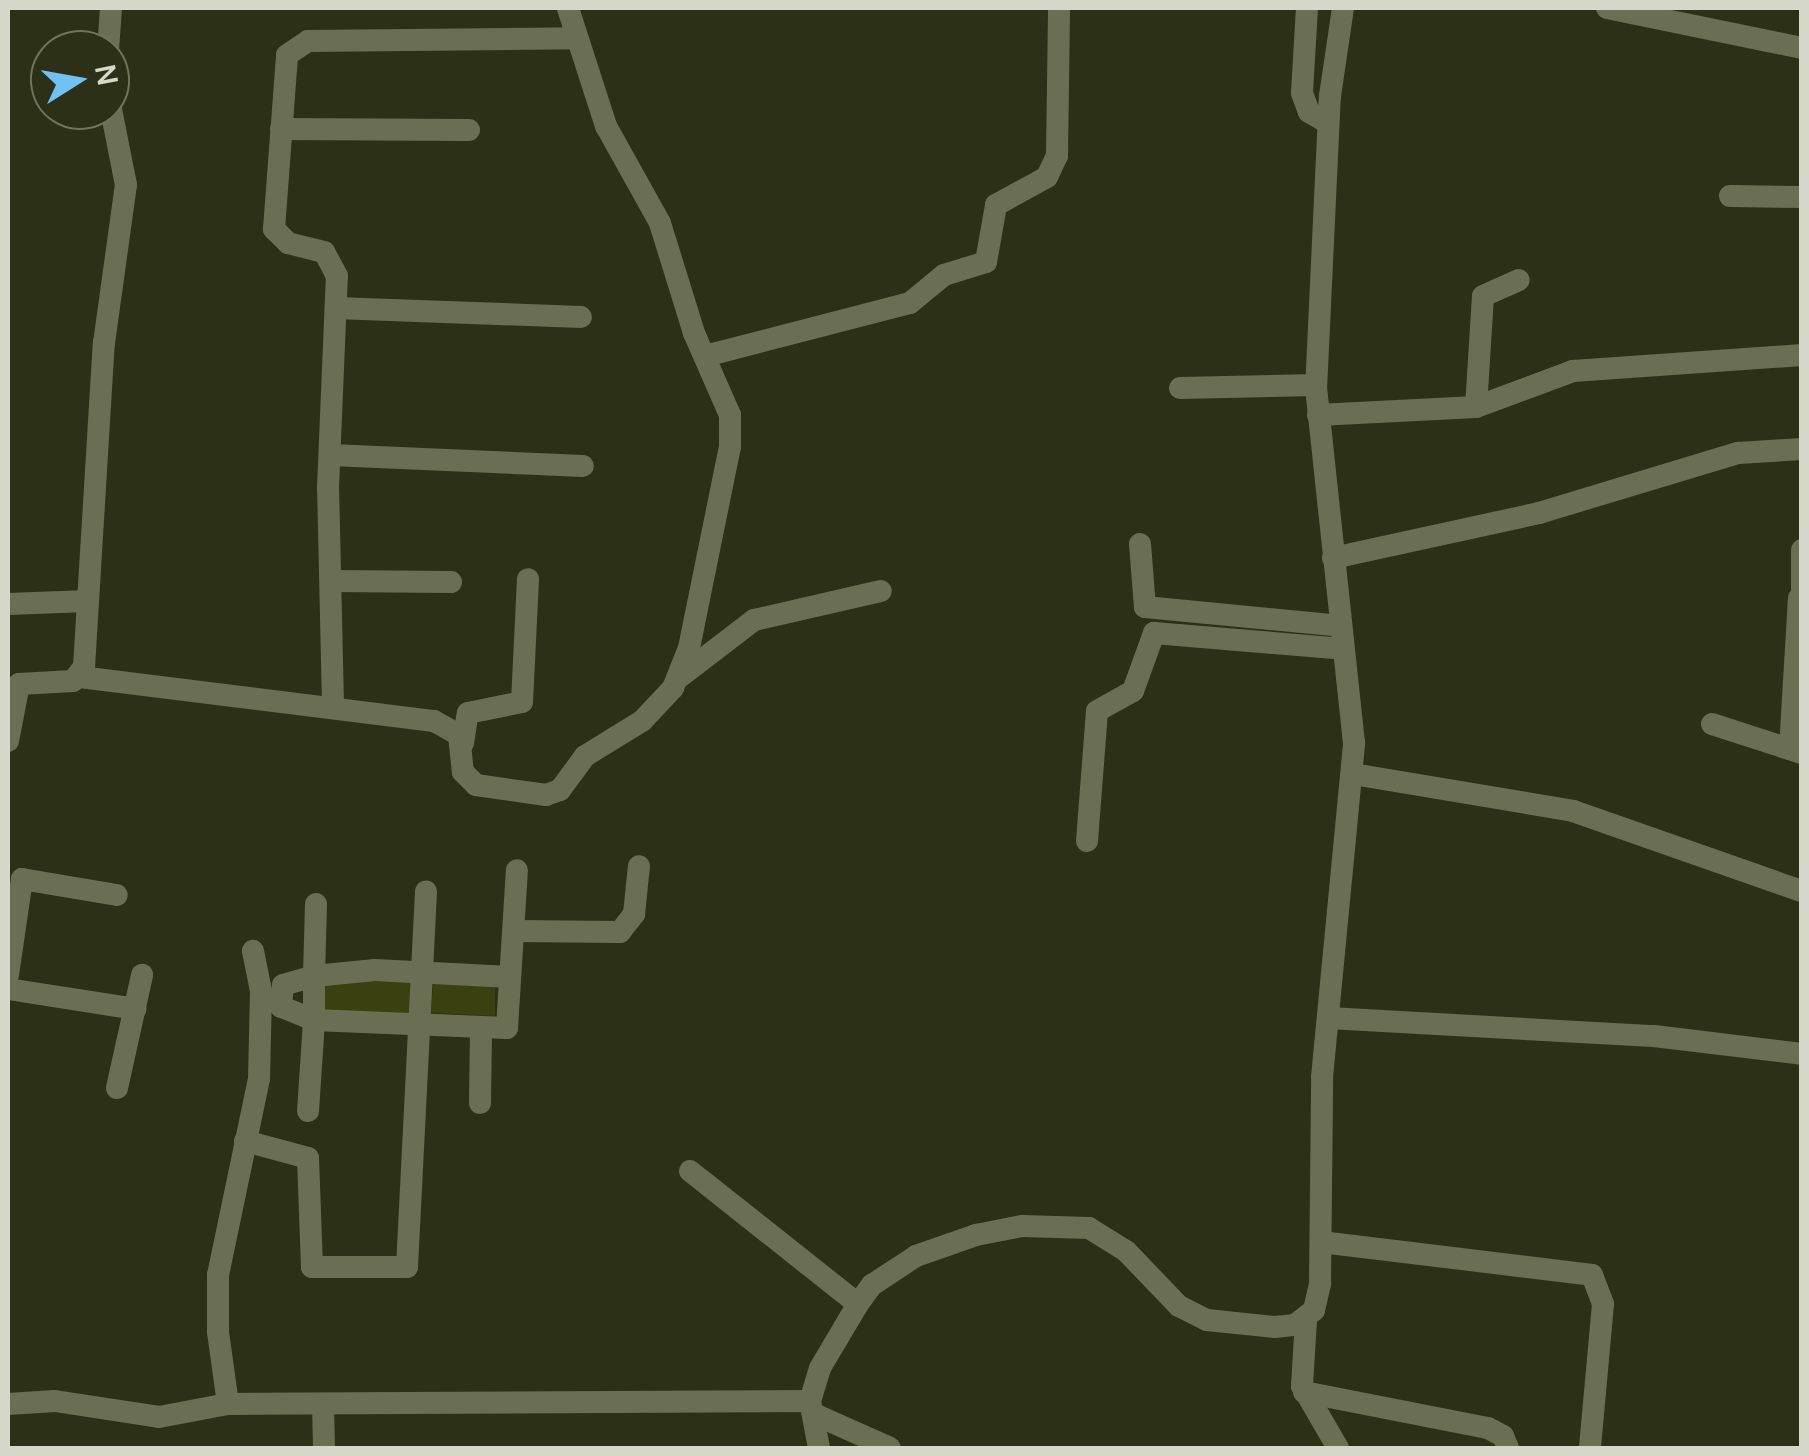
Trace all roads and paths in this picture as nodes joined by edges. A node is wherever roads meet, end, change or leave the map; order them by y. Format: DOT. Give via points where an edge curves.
graph roads {
  1 [pos="568,8"];
  2 [pos="1059,8"];
  3 [pos="1307,8"];
  4 [pos="1343,8"];
  5 [pos="1607,8"];
  6 [pos="576,38"];
  7 [pos="1802,48"];
  8 [pos="1328,122"];
  9 [pos="281,129"];
  10 [pos="115,130"];
  11 [pos="469,130"];
  12 [pos="1730,196"];
  13 [pos="1802,197"];
  14 [pos="1519,280"];
  15 [pos="336,308"];
  16 [pos="581,317"];
  17 [pos="705,356"];
  18 [pos="1802,356"];
  19 [pos="1316,385"];
  20 [pos="1180,388"];
  21 [pos="1476,407"];
  22 [pos="1318,414"];
  23 [pos="1802,449"];
  24 [pos="331,455"];
  25 [pos="583,466"];
  26 [pos="1140,544"];
  27 [pos="1802,550"];
  28 [pos="1333,558"];
  29 [pos="528,579"];
  30 [pos="332,581"];
  31 [pos="451,582"];
  32 [pos="880,591"];
  33 [pos="1800,599"];
  34 [pos="88,601"];
  35 [pos="8,604"];
  36 [pos="1342,637"];
  37 [pos="680,676"];
  38 [pos="80,678"];
  39 [pos="332,705"];
  40 [pos="1712,724"];
  41 [pos="8,740"];
  42 [pos="462,743"];
  43 [pos="1796,751"];
  44 [pos="1353,774"];
  45 [pos="1087,841"];
  46 [pos="640,866"];
  47 [pos="517,870"];
  48 [pos="426,890"];
  49 [pos="1802,890"];
  50 [pos="117,895"];
  51 [pos="316,904"];
  52 [pos="513,931"];
  53 [pos="253,951"];
  54 [pos="424,973"];
  55 [pos="8,975"];
  56 [pos="142,975"];
  57 [pos="314,976"];
  58 [pos="510,977"];
  59 [pos="8,989"];
  60 [pos="272,992"];
  61 [pos="135,1009"];
  62 [pos="1330,1018"];
  63 [pos="314,1020"];
  64 [pos="422,1023"];
  65 [pos="481,1029"];
  66 [pos="1802,1054"];
  67 [pos="116,1088"];
  68 [pos="480,1104"];
  69 [pos="308,1112"];
  70 [pos="245,1141"];
  71 [pos="690,1171"];
  72 [pos="1321,1242"];
  73 [pos="858,1304"];
  74 [pos="1306,1320"];
  75 [pos="1304,1392"];
  76 [pos="8,1404"];
  77 [pos="228,1404"];
  78 [pos="323,1404"];
  79 [pos="812,1408"];
  80 [pos="324,1448"];
  81 [pos="819,1448"];
  82 [pos="890,1448"];
  83 [pos="1338,1448"];
  84 [pos="1508,1448"];
  85 [pos="1590,1448"];
  1 -- 6 [label="street"];
  2 -- 17 [label="street" via="1058,156 1047,176 996,205 986,262 944,275 918,300"];
  3 -- 8 [label="street" via="1302,93 1308,112"];
  4 -- 8 [label="street"];
  5 -- 7 [label="street"];
  6 -- 9 [label="street" via="308,41 287,56"];
  6 -- 17 [label="street" via="606,126 660,222"];
  8 -- 19 [label="street"];
  9 -- 11 [label="street"];
  9 -- 15 [label="street" via="274,228 288,243 324,252 332,262"];
  10 -- 34 [label="street" via="126,185 104,343"];
  12 -- 13 [label="street"];
  14 -- 21 [label="street" via="1483,296"];
  15 -- 16 [label="street"];
  15 -- 24 [label="street"];
  17 -- 37 [label="street" via="731,428"];
  18 -- 21 [label="street" via="1574,371"];
  19 -- 20 [label="street"];
  19 -- 22 [label="street"];
  21 -- 22 [label="street"];
  22 -- 28 [label="street"];
  23 -- 28 [label="street" via="1738,453 1539,512"];
  24 -- 25 [label="street"];
  24 -- 30 [label="street"];
  26 -- 36 [label="street" via="1145,607"];
  27 -- 33 [label="street"];
  28 -- 36 [label="street"];
  29 -- 42 [label="street" via="522,702 468,713"];
  30 -- 31 [label="street"];
  30 -- 39 [label="street"];
  32 -- 37 [label="street" via="754,620"];
  33 -- 43 [label="street"];
  34 -- 35 [label="street"];
  34 -- 38 [label="street"];
  36 -- 44 [label="street"];
  36 -- 45 [label="street" via="1154,633 1133,691 1097,711"];
  37 -- 42 [label="street" via="642,721 575,765 553,794 476,785 462,772"];
  38 -- 39 [label="street"];
  38 -- 41 [label="street" via="19,684"];
  39 -- 42 [label="street" via="446,724"];
  40 -- 43 [label="street"];
  44 -- 49 [label="street" via="1573,811"];
  44 -- 62 [label="street"];
  46 -- 52 [label="street" via="634,914 620,932"];
  47 -- 52 [label="street"];
  48 -- 54 [label="street"];
  50 -- 55 [label="street" via="22,879"];
  51 -- 57 [label="street"];
  52 -- 58 [label="street"];
  53 -- 60 [label="street"];
  54 -- 57 [label="street"];
  54 -- 58 [label="street"];
  54 -- 64 [label="street"];
  56 -- 61 [label="street"];
  57 -- 60 [label="street"];
  57 -- 63 [label="street"];
  58 -- 65 [label="street" via="507,1028"];
  59 -- 61 [label="street"];
  60 -- 63 [label="street" via="281,1008"];
  60 -- 70 [label="street"];
  61 -- 67 [label="street"];
  62 -- 66 [label="street" via="1654,1036"];
  62 -- 72 [label="street" via="1322,1077"];
  63 -- 64 [label="street"];
  63 -- 69 [label="street"];
  64 -- 65 [label="street"];
  64 -- 70 [label="street" via="411,1256 404,1270 312,1266 308,1158"];
  65 -- 68 [label="street"];
  70 -- 77 [label="street" via="218,1276"];
  71 -- 73 [label="street"];
  72 -- 74 [label="street" via="1318,1302"];
  72 -- 85 [label="street" via="1592,1275 1603,1304"];
  73 -- 74 [label="street" via="916,1256 976,1236 1066,1223 1105,1234 1192,1314 1275,1327"];
  73 -- 79 [label="street" via="820,1368"];
  74 -- 75 [label="street"];
  75 -- 83 [label="street"];
  75 -- 84 [label="street" via="1488,1428"];
  76 -- 77 [label="street" via="55,1401 159,1416"];
  77 -- 78 [label="street"];
  78 -- 79 [label="street"];
  78 -- 80 [label="street"];
  79 -- 81 [label="street"];
  79 -- 82 [label="street"];
}
